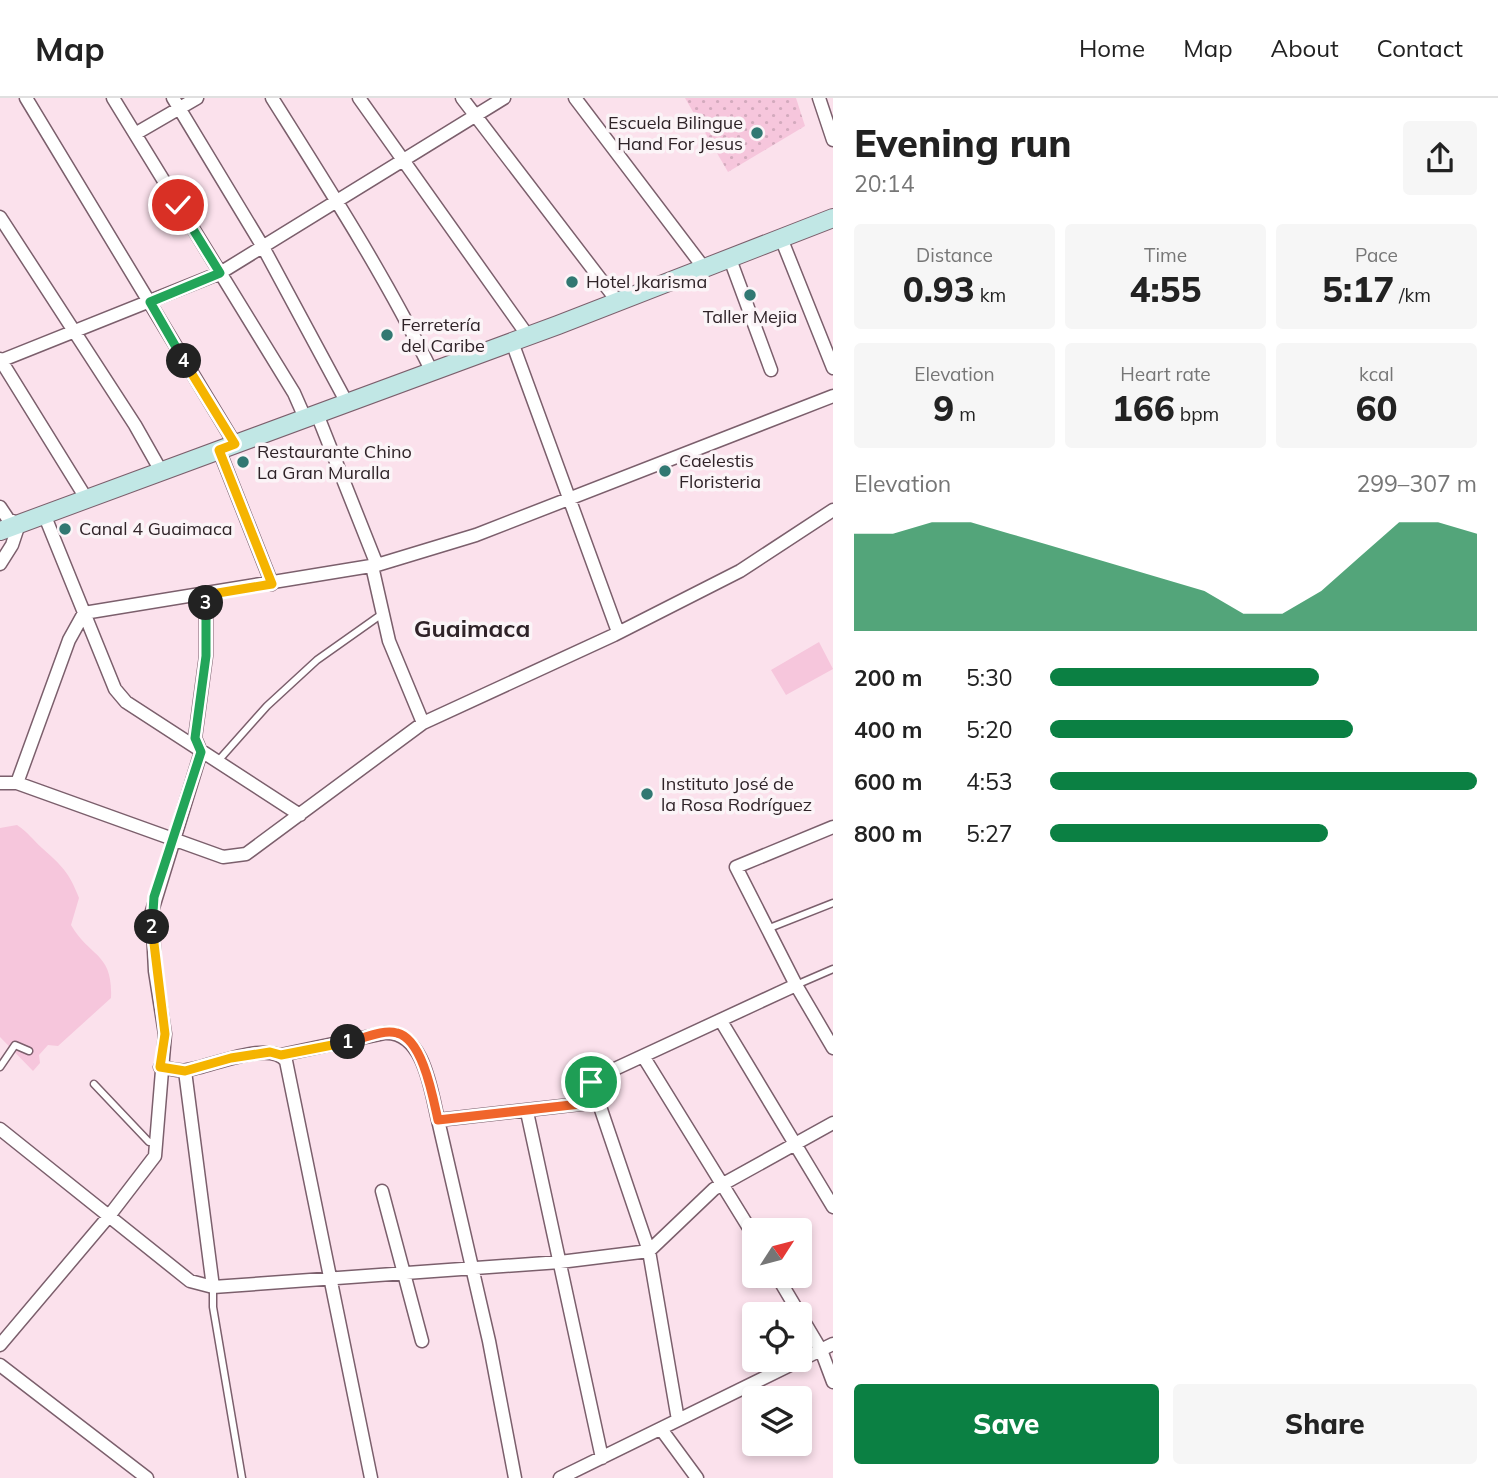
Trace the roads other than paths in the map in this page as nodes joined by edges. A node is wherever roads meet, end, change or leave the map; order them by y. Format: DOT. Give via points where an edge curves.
graph roads {
  1 [pos="26,98"];
  2 [pos="113,98"];
  3 [pos="197,98"];
  4 [pos="272,98"];
  5 [pos="359,98"];
  6 [pos="462,98"];
  7 [pos="504,98"];
  8 [pos="575,98"];
  9 [pos="819,98"];
  10 [pos="176,104"];
  11 [pos="475,115"];
  12 [pos="135,134"];
  13 [pos="833,140"];
  14 [pos="403,160"];
  15 [pos="336,201"];
  16 [pos="0,217"];
  17 [pos="833,218"];
  18 [pos="781,238"];
  19 [pos="263,247"];
  20 [pos="730,259"];
  21 [pos="704,268"];
  22 [pos="220,273"];
  23 [pos="150,302"];
  24 [pos="618,302"];
  25 [pos="74,334"];
  26 [pos="520,339"];
  27 [pos="0,360"];
  28 [pos="833,368"];
  29 [pos="771,370"];
  30 [pos="432,372"];
  31 [pos="833,396"];
  32 [pos="346,403"];
  33 [pos="311,416"];
  34 [pos="227,447"];
  35 [pos="161,471"];
  36 [pos="86,498"];
  37 [pos="570,499"];
  38 [pos="0,507"];
  39 [pos="833,510"];
  40 [pos="44,514"];
  41 [pos="19,524"];
  42 [pos="0,531"];
  43 [pos="0,564"];
  44 [pos="374,565"];
  45 [pos="272,584"];
  46 [pos="206,595"];
  47 [pos="83,613"];
  48 [pos="382,614"];
  49 [pos="618,632"];
  50 [pos="423,723"];
  51 [pos="200,749"];
  52 [pos="218,761"];
  53 [pos="0,783"];
  54 [pos="18,783"];
  55 [pos="300,815"];
  56 [pos="833,827"];
  57 [pos="173,839"];
  58 [pos="833,903"];
  59 [pos="767,929"];
  60 [pos="833,968"];
  61 [pos="796,985"];
  62 [pos="720,1021"];
  63 [pos="833,1048"];
  64 [pos="29,1051"];
  65 [pos="281,1055"];
  66 [pos="643,1056"];
  67 [pos="0,1067"];
  68 [pos="160,1067"];
  69 [pos="185,1071"];
  70 [pos="94,1084"];
  71 [pos="598,1102"];
  72 [pos="527,1112"];
  73 [pos="438,1120"];
  74 [pos="833,1124"];
  75 [pos="0,1129"];
  76 [pos="158,1142"];
  77 [pos="797,1143"];
  78 [pos="723,1183"];
  79 [pos="382,1191"];
  80 [pos="833,1207"];
  81 [pos="109,1216"];
  82 [pos="743,1218"];
  83 [pos="649,1251"];
  84 [pos="559,1262"];
  85 [pos="472,1268"];
  86 [pos="404,1273"];
  87 [pos="332,1278"];
  88 [pos="213,1287"];
  89 [pos="786,1288"];
  90 [pos="422,1341"];
  91 [pos="0,1345"];
  92 [pos="827,1347"];
  93 [pos="0,1365"];
  94 [pos="833,1382"];
  95 [pos="678,1420"];
  96 [pos="662,1429"];
  97 [pos="603,1458"];
  98 [pos="147,1478"];
  99 [pos="242,1478"];
  100 [pos="372,1478"];
  101 [pos="515,1478"];
  102 [pos="560,1478"];
  103 [pos="697,1478"];
  1 -- 23 [label="street"];
  2 -- 12 [label="street"];
  3 -- 10 [label="street"];
  4 -- 15 [label="street"];
  5 -- 14 [label="street"];
  6 -- 11 [label="street"];
  7 -- 11 [label="street"];
  8 -- 21 [label="street"];
  9 -- 13 [label="street"];
  10 -- 12 [label="street"];
  10 -- 19 [label="street"];
  11 -- 14 [label="street"];
  11 -- 24 [label="street"];
  12 -- 22 [label="street"];
  14 -- 15 [label="street"];
  14 -- 26 [label="street"];
  15 -- 19 [label="street"];
  15 -- 30 [label="street"];
  16 -- 25 [label="street"];
  17 -- 18 [label="main road"];
  18 -- 20 [label="main road"];
  18 -- 28 [label="street"];
  19 -- 22 [label="street"];
  19 -- 32 [label="street"];
  20 -- 21 [label="main road"];
  20 -- 29 [label="street"];
  21 -- 24 [label="main road"];
  22 -- 23 [label="street"];
  22 -- 33 [label="street"];
  23 -- 25 [label="street"];
  23 -- 34 [label="street"];
  24 -- 26 [label="main road"];
  25 -- 27 [label="street"];
  25 -- 35 [label="street"];
  26 -- 30 [label="main road"];
  26 -- 37 [label="street"];
  27 -- 36 [label="street"];
  30 -- 32 [label="main road"];
  31 -- 37 [label="street"];
  32 -- 33 [label="main road"];
  33 -- 34 [label="main road"];
  33 -- 44 [label="street"];
  34 -- 35 [label="main road"];
  34 -- 45 [label="street"];
  35 -- 36 [label="main road"];
  36 -- 40 [label="main road"];
  37 -- 44 [label="street" via="476,535"];
  37 -- 49 [label="street"];
  38 -- 41 [label="street" via="8,519"];
  39 -- 49 [label="street" via="749,566"];
  40 -- 41 [label="main road"];
  40 -- 47 [label="street"];
  41 -- 42 [label="main road"];
  41 -- 43 [label="street"];
  44 -- 45 [label="street"];
  44 -- 48 [label="street"];
  45 -- 46 [label="street"];
  46 -- 47 [label="street"];
  46 -- 51 [label="street" via="206,656 195,738"];
  47 -- 51 [label="street" via="115,689 126,702"];
  47 -- 54 [label="street"];
  48 -- 50 [label="street"];
  48 -- 52 [label="lane" via="317,660 267,706"];
  49 -- 50 [label="street"];
  50 -- 55 [label="street"];
  51 -- 52 [label="street"];
  51 -- 57 [label="street"];
  52 -- 55 [label="street"];
  53 -- 54 [label="street"];
  54 -- 57 [label="street"];
  55 -- 57 [label="street" via="236,858"];
  56 -- 59 [label="street" via="736,867"];
  57 -- 68 [label="street" via="152,911 165,1034"];
  58 -- 59 [label="lane"];
  59 -- 61 [label="street"];
  60 -- 61 [label="lane"];
  61 -- 62 [label="street"];
  61 -- 63 [label="street"];
  62 -- 66 [label="street"];
  62 -- 77 [label="street"];
  64 -- 67 [label="lane" via="15,1045"];
  65 -- 69 [label="street" via="270,1052 231,1058"];
  65 -- 73 [label="street" via="385,1033 401,1034 424,1066"];
  65 -- 87 [label="street" via="286,1061"];
  66 -- 71 [label="street" via="591,1080"];
  66 -- 78 [label="street"];
  68 -- 69 [label="street"];
  68 -- 76 [label="street"];
  69 -- 88 [label="street"];
  70 -- 76 [label="lane" via="149,1142"];
  71 -- 72 [label="street"];
  71 -- 83 [label="street"];
  72 -- 73 [label="street"];
  72 -- 84 [label="street"];
  73 -- 85 [label="street"];
  74 -- 77 [label="street"];
  75 -- 81 [label="street"];
  76 -- 81 [label="street" via="150,1163"];
  77 -- 78 [label="street"];
  77 -- 80 [label="street"];
  78 -- 82 [label="street"];
  78 -- 83 [label="street"];
  79 -- 86 [label="street"];
  81 -- 88 [label="street" via="190,1282"];
  81 -- 91 [label="street"];
  83 -- 84 [label="street"];
  83 -- 95 [label="street"];
  84 -- 85 [label="street"];
  84 -- 97 [label="street"];
  85 -- 86 [label="street"];
  85 -- 101 [label="street"];
  86 -- 87 [label="street"];
  86 -- 90 [label="street"];
  87 -- 88 [label="street"];
  87 -- 100 [label="street"];
  88 -- 99 [label="lane"];
  89 -- 92 [label="street"];
  92 -- 94 [label="street"];
  92 -- 95 [label="street"];
  93 -- 98 [label="street"];
  95 -- 96 [label="street"];
  96 -- 97 [label="street"];
  96 -- 103 [label="street"];
  97 -- 102 [label="street"];
}
